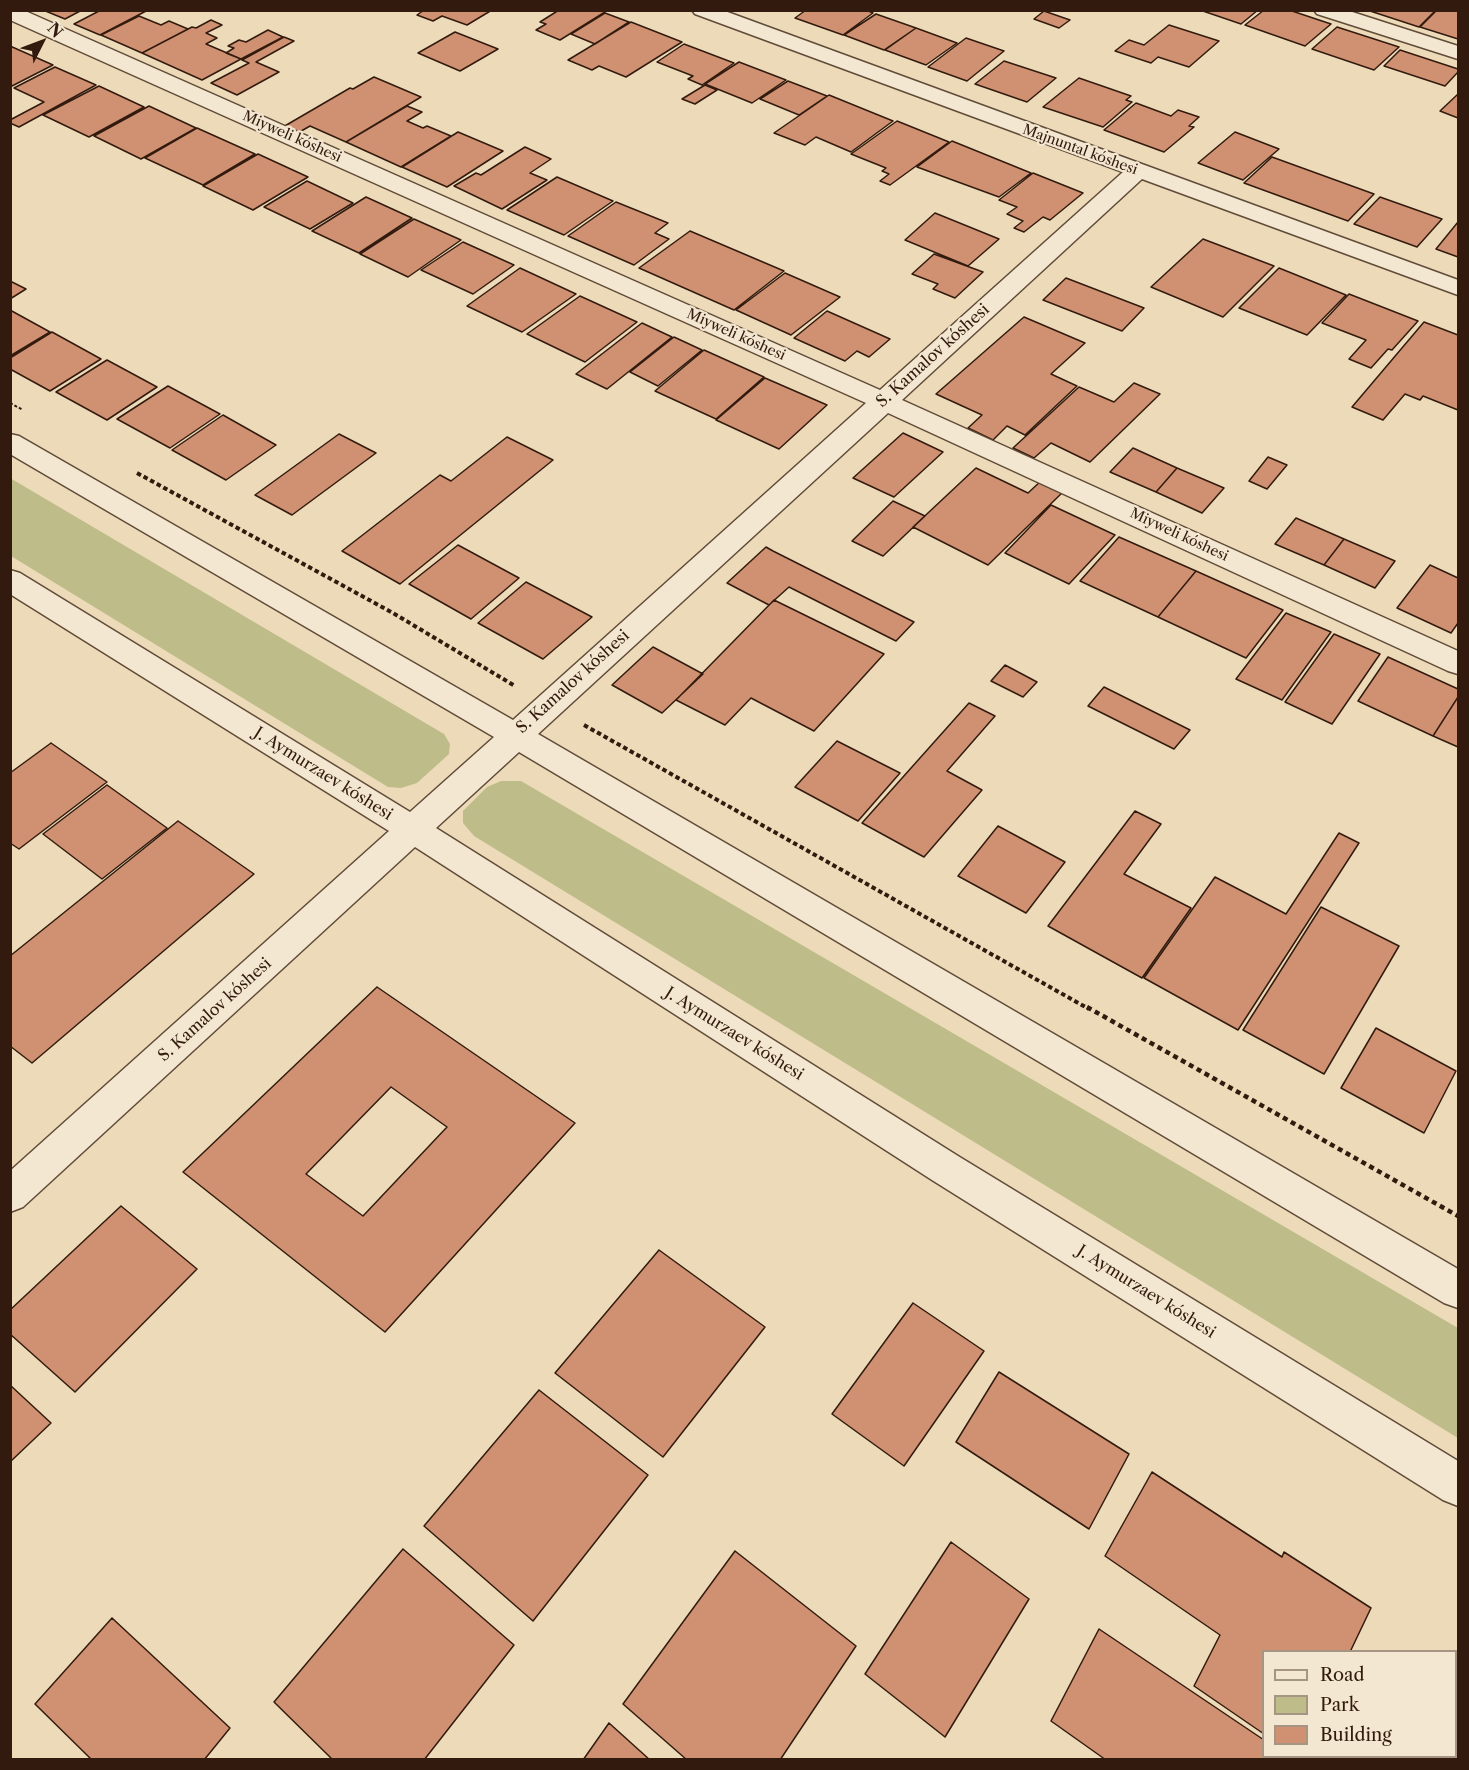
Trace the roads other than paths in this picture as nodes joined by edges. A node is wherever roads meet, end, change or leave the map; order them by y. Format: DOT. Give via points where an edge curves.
graph roads {
  1 [pos="702,10"];
  2 [pos="1324,10"];
  3 [pos="10,12"];
  4 [pos="1458,53"];
  5 [pos="1138,171"];
  6 [pos="1458,288"];
  7 [pos="883,401"];
  8 [pos="10,442"];
  9 [pos="10,580"];
  10 [pos="1458,663"];
  11 [pos="515,735"];
  12 [pos="413,830"];
  13 [pos="10,1195"];
  14 [pos="1458,1290"];
  15 [pos="1458,1485"];
  1 -- 5 [label="street, Majnuntal kóshesi"];
  2 -- 4 [label="street"];
  3 -- 7 [label="street, Miyweli kóshesi"];
  5 -- 6 [label="street, Majnuntal kóshesi"];
  5 -- 7 [label="street, S. Kamalov kóshesi"];
  7 -- 10 [label="street, Miyweli kóshesi"];
  7 -- 11 [label="street, S. Kamalov kóshesi"];
  8 -- 11 [label="street"];
  9 -- 12 [label="street, J. Aymurzaev kóshesi"];
  11 -- 12 [label="street, S. Kamalov kóshesi"];
  11 -- 14 [label="street"];
  12 -- 13 [label="street, S. Kamalov kóshesi"];
  12 -- 15 [label="street, J. Aymurzaev kóshesi" via="945,1168"];
}
